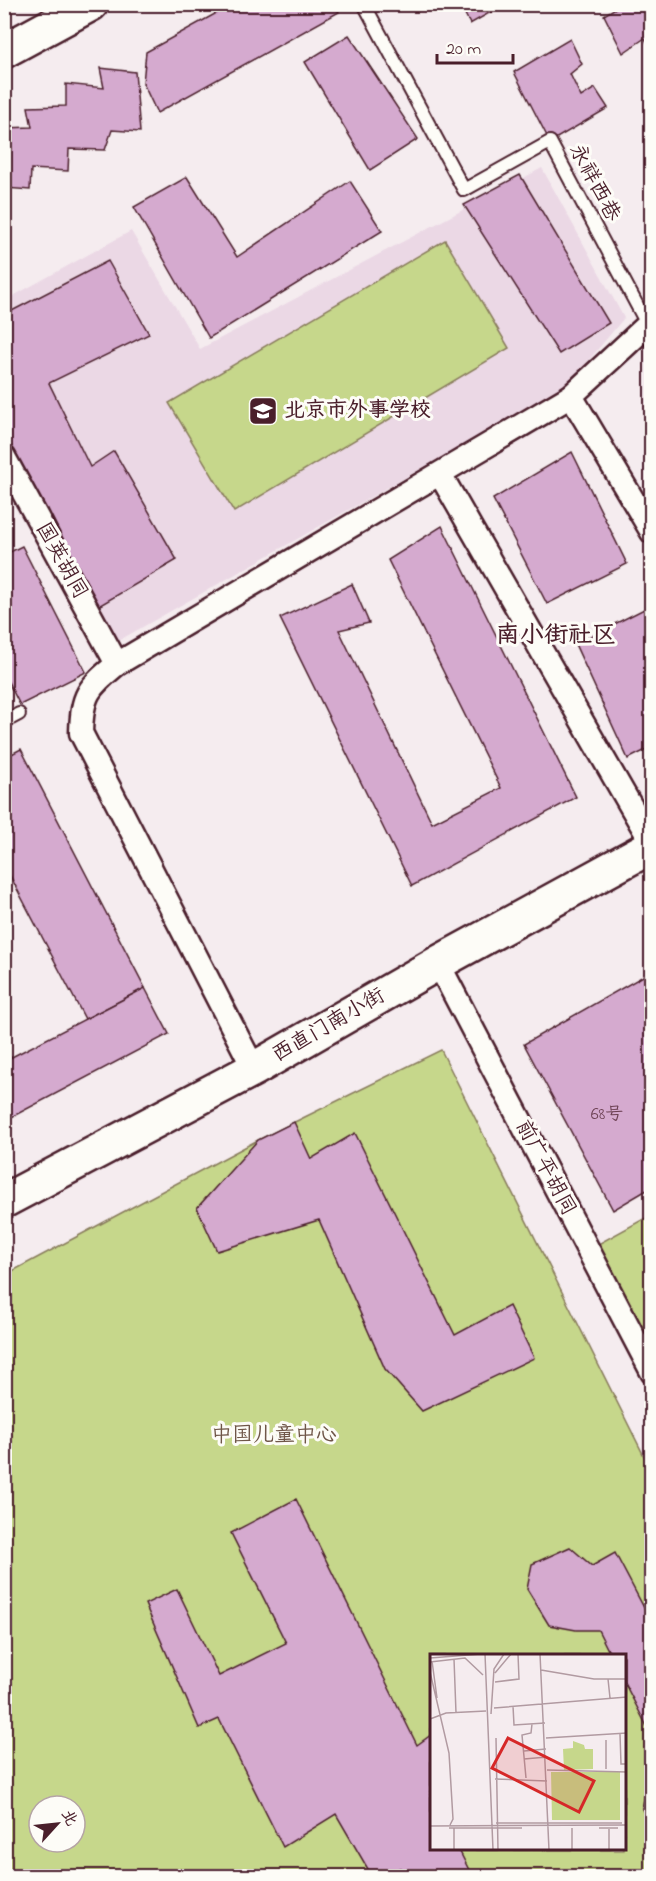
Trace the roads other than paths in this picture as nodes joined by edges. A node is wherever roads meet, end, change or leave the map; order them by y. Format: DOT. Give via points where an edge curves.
graph roads {
  1 [pos="91,4"];
  2 [pos="364,4"];
  3 [pos="4,51"];
  4 [pos="649,322"];
  5 [pos="571,396"];
  6 [pos="4,458"];
  7 [pos="440,474"];
  8 [pos="651,532"];
  9 [pos="117,664"];
  10 [pos="18,714"];
  11 [pos="4,722"];
  12 [pos="651,844"];
  13 [pos="438,963"];
  14 [pos="254,1069"];
  15 [pos="4,1201"];
  16 [pos="651,1372"];
  1 -- 3 [label="street"];
  2 -- 4 [label="lane, 永祥西巷" via="464,190 550,142"];
  4 -- 5 [label="street"];
  5 -- 7 [label="street"];
  5 -- 8 [label="street"];
  6 -- 9 [label="street, 国英胡同"];
  7 -- 9 [label="street"];
  7 -- 12 [label="street"];
  9 -- 14 [label="street" via="90,686 81,711 81,733"];
  10 -- 11 [label="lane"];
  12 -- 13 [label="street, 西直门南小街"];
  13 -- 14 [label="street, 西直门南小街"];
  13 -- 16 [label="street, 前广平胡同"];
  14 -- 15 [label="street, 西直门南小街"];
}
